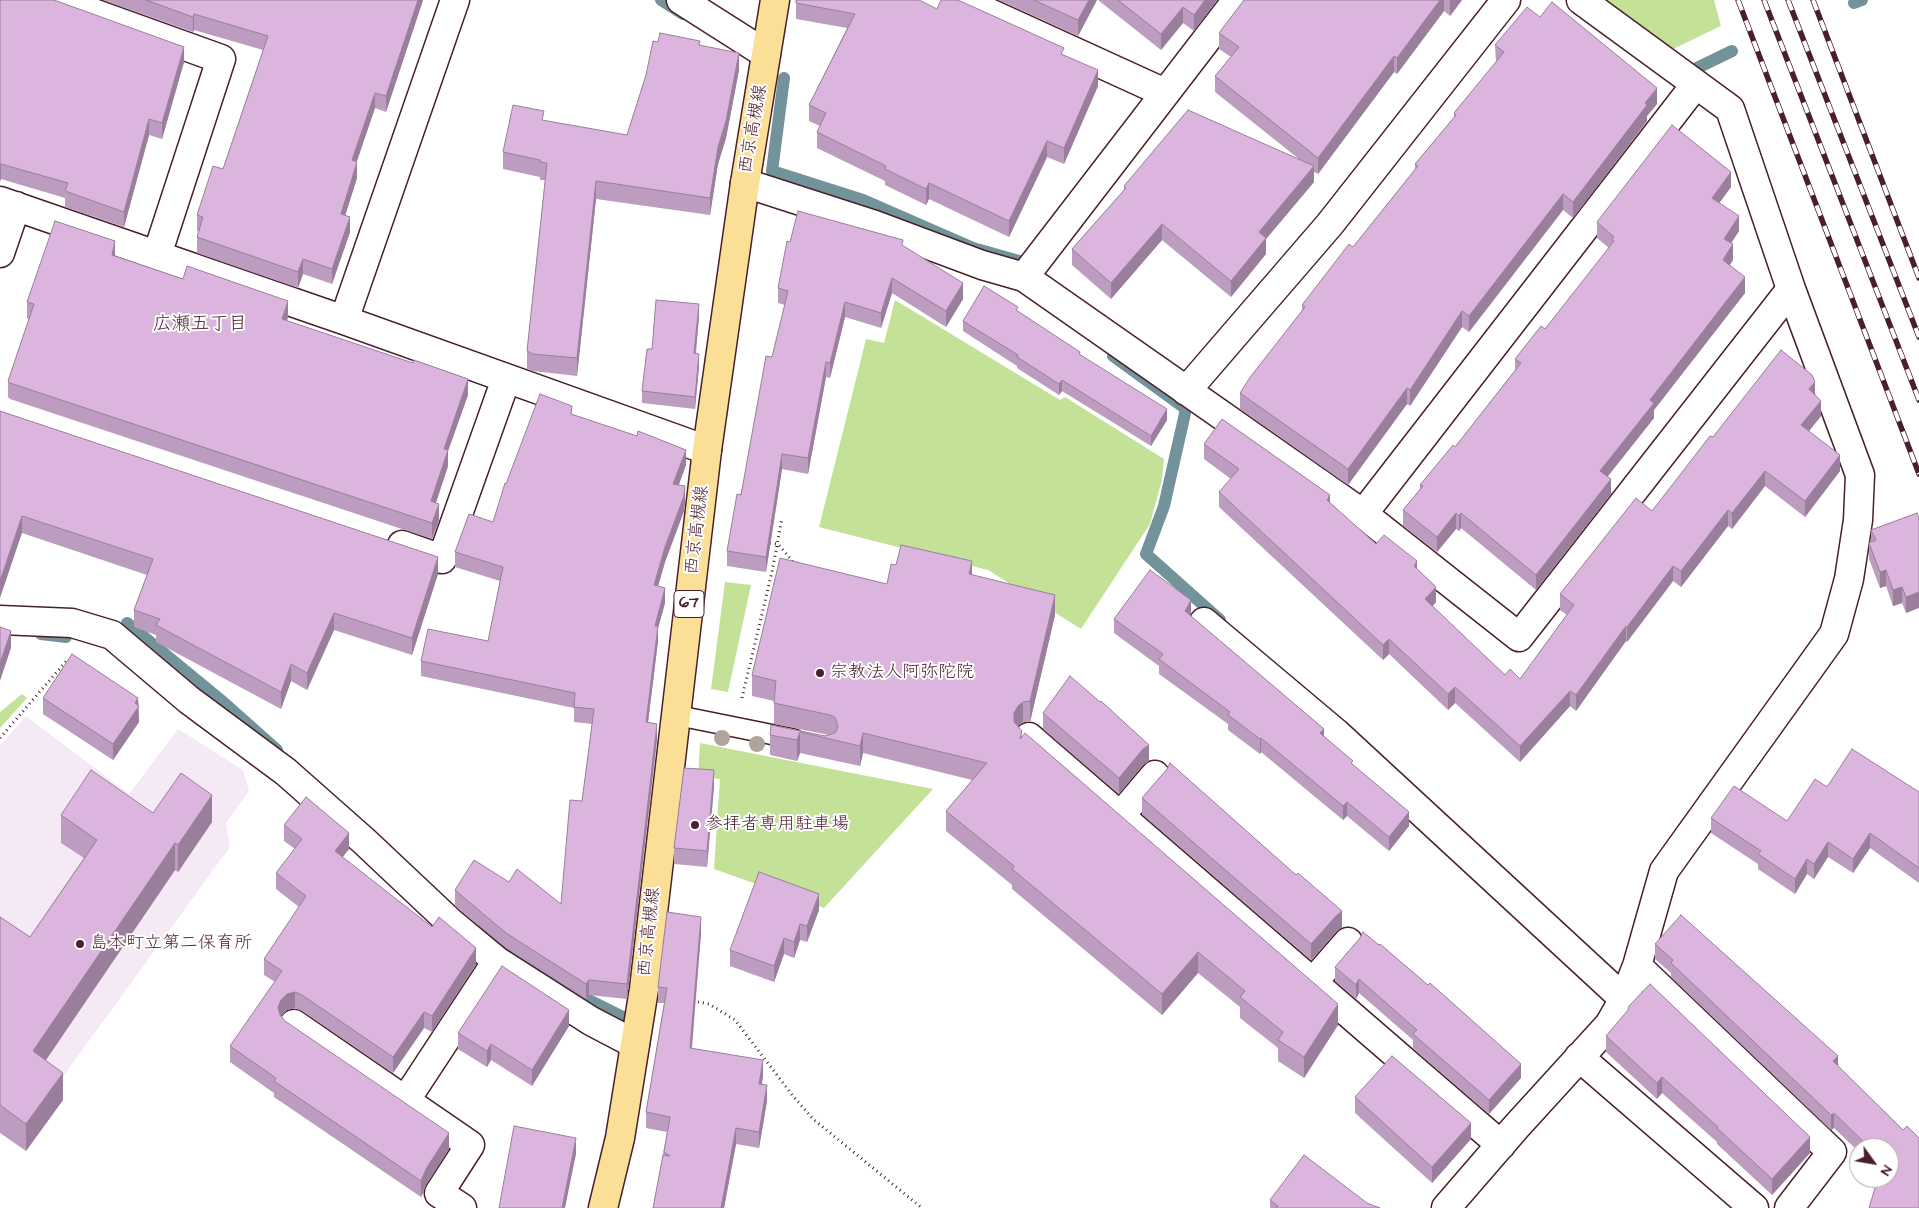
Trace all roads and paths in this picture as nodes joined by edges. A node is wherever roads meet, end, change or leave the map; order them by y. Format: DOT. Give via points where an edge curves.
graph roads {
  1 [pos="57,0"];
  2 [pos="455,0"];
  3 [pos="681,0"];
  4 [pos="775,0"];
  5 [pos="961,0"];
  6 [pos="1237,0"];
  7 [pos="1506,0"];
  8 [pos="1581,0"];
  9 [pos="766,54"];
  10 [pos="1696,84"];
  11 [pos="1165,93"];
  12 [pos="744,183"];
  13 [pos="8,204"];
  14 [pos="0,253"];
  15 [pos="157,255"];
  16 [pos="1024,277"];
  17 [pos="1792,289"];
  18 [pos="344,320"];
  19 [pos="506,379"];
  20 [pos="1186,391"];
  21 [pos="708,450"];
  22 [pos="1362,514"];
  23 [pos="782,518"];
  24 [pos="376,537"];
  25 [pos="770,543"];
  26 [pos="778,544"];
  27 [pos="799,569"];
  28 [pos="0,620"];
  29 [pos="1204,622"];
  30 [pos="82,626"];
  31 [pos="675,714"];
  32 [pos="735,727"];
  33 [pos="1029,736"];
  34 [pos="0,738"];
  35 [pos="812,742"];
  36 [pos="1155,775"];
  37 [pos="1121,815"];
  38 [pos="1348,942"];
  39 [pos="497,961"];
  40 [pos="1637,966"];
  41 [pos="1313,982"];
  42 [pos="644,989"];
  43 [pos="1624,999"];
  44 [pos="294,1024"];
  45 [pos="636,1044"];
  46 [pos="1579,1058"];
  47 [pos="405,1101"];
  48 [pos="1502,1145"];
  49 [pos="462,1208"];
  50 [pos="603,1208"];
  51 [pos="922,1208"];
  52 [pos="1446,1208"];
  53 [pos="1754,1208"];
  54 [pos="1789,1208"];
  1 -- 15 [label="street" via="221,59"];
  2 -- 18 [label="street"];
  3 -- 9 [label="street"];
  4 -- 9 [label="main road, 西京高槻線 / 67"];
  5 -- 11 [label="street"];
  6 -- 11 [label="street"];
  7 -- 20 [label="street" via="1330,224"];
  8 -- 10 [label="street"];
  9 -- 12 [label="main road, 西京高槻線 / 67"];
  10 -- 17 [label="street" via="1730,109"];
  10 -- 22 [label="street"];
  11 -- 16 [label="street"];
  12 -- 16 [label="street" via="875,224 982,266"];
  12 -- 21 [label="main road, 西京高槻線 / 67"];
  13 -- 14 [label="street"];
  13 -- 15 [label="street"];
  15 -- 18 [label="street"];
  16 -- 20 [label="street"];
  17 -- 22 [label="street" via="1519,636"];
  17 -- 40 [label="street" via="1860,476 1858,520 1849,579 1834,634 1664,871"];
  18 -- 19 [label="street"];
  19 -- 21 [label="street"];
  19 -- 24 [label="street" via="442,559"];
  20 -- 22 [label="street"];
  21 -- 31 [label="main road, 西京高槻線 / 67"];
  23 -- 26 [label="path"];
  25 -- 26 [label="path"];
  26 -- 27 [label="path"];
  26 -- 32 [label="path"];
  28 -- 30 [label="street"];
  29 -- 43 [label="street" via="1336,733"];
  30 -- 34 [label="path" via="70,656"];
  30 -- 39 [label="street" via="112,635 189,700 286,772"];
  31 -- 32 [label="lane"];
  31 -- 42 [label="main road, 西京高槻線 / 67"];
  32 -- 35 [label="lane"];
  33 -- 37 [label="street"];
  36 -- 37 [label="street"];
  37 -- 41 [label="street"];
  38 -- 41 [label="street"];
  39 -- 45 [label="street" via="591,1021"];
  39 -- 47 [label="street"];
  40 -- 43 [label="street"];
  40 -- 54 [label="street" via="1832,1152"];
  41 -- 48 [label="street"];
  42 -- 45 [label="main road, 西京高槻線 / 67"];
  42 -- 51 [label="path" via="709,1004 735,1020 813,1119"];
  43 -- 46 [label="street" via="1609,1025"];
  44 -- 47 [label="street"];
  45 -- 50 [label="main road, 西京高槻線 / 67" via="620,1138"];
  46 -- 48 [label="street"];
  46 -- 53 [label="street"];
  47 -- 49 [label="street" via="470,1145 439,1192"];
  48 -- 52 [label="street"];
}
